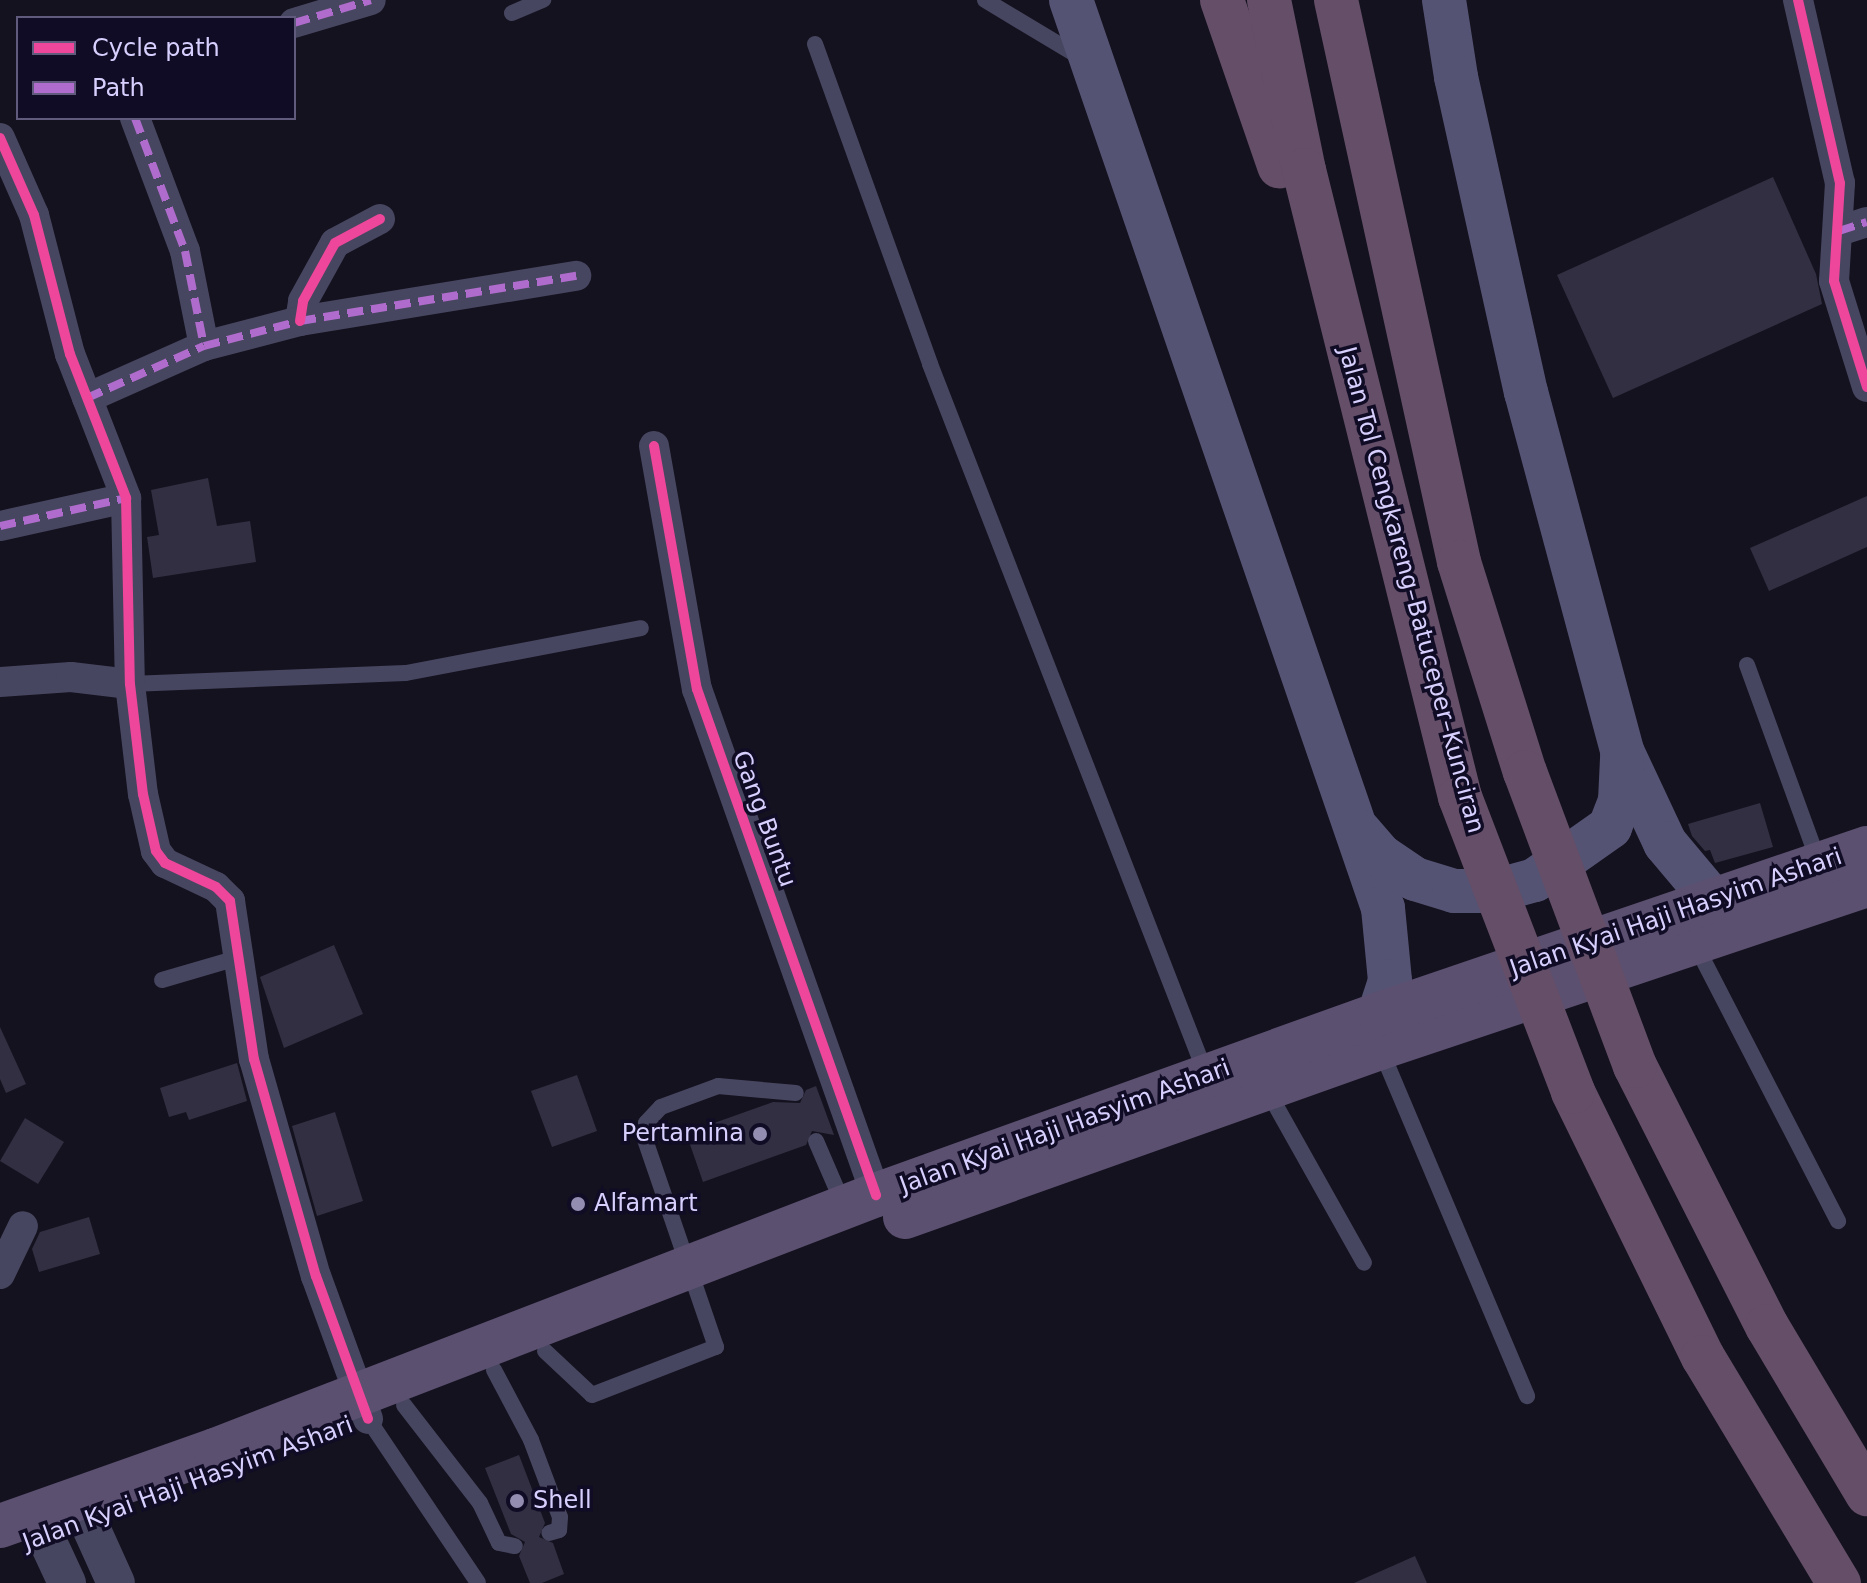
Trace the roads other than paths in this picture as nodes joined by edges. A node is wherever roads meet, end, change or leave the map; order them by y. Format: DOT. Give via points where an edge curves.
graph roads {
  1 [pos="371,0"];
  2 [pos="543,0"];
  3 [pos="985,0"];
  4 [pos="1071,0"];
  5 [pos="1222,0"];
  6 [pos="1269,0"];
  7 [pos="1336,0"];
  8 [pos="1364,0"];
  9 [pos="1444,0"];
  10 [pos="1798,0"];
  11 [pos="512,13"];
  12 [pos="296,22"];
  13 [pos="815,44"];
  14 [pos="1089,62"];
  15 [pos="136,120"];
  16 [pos="0,138"];
  17 [pos="380,219"];
  18 [pos="1853,227"];
  19 [pos="576,276"];
  20 [pos="300,321"];
  21 [pos="204,346"];
  22 [pos="1867,387"];
  23 [pos="1423,397"];
  24 [pos="87,398"];
  25 [pos="1360,403"];
  26 [pos="654,446"];
  27 [pos="126,498"];
  28 [pos="0,526"];
  29 [pos="641,628"];
  30 [pos="1747,665"];
  31 [pos="0,682"];
  32 [pos="130,684"];
  33 [pos="1622,751"];
  34 [pos="1355,825"];
  35 [pos="1867,848"];
  36 [pos="1819,864"];
  37 [pos="1867,885"];
  38 [pos="1712,899"];
  39 [pos="1694,943"];
  40 [pos="237,958"];
  41 [pos="162,980"];
  42 [pos="1380,1031"];
  43 [pos="1207,1076"];
  44 [pos="1266,1088"];
  45 [pos="796,1093"];
  46 [pos="816,1141"];
  47 [pos="858,1212"];
  48 [pos="1838,1221"];
  49 [pos="23,1226"];
  50 [pos="1364,1263"];
  51 [pos="0,1274"];
  52 [pos="691,1280"];
  53 [pos="545,1351"];
  54 [pos="494,1370"];
  55 [pos="1527,1396"];
  56 [pos="377,1407"];
  57 [pos="1867,1494"];
  58 [pos="84,1510"];
  59 [pos="27,1526"];
  60 [pos="549,1533"];
  61 [pos="515,1546"];
  62 [pos="0,1552"];
  63 [pos="67,1583"];
  64 [pos="116,1583"];
  65 [pos="478,1583"];
  66 [pos="1839,1583"];
  1 -- 12 [label="street"];
  2 -- 11 [label="lane"];
  3 -- 14 [label="lane"];
  4 -- 14 [label="main road"];
  5 -- 25 [label="highway"];
  6 -- 25 [label="highway, Jalan Tol Cengkareng–Batuceper–Kunciran"];
  7 -- 23 [label="highway"];
  8 -- 23 [label="highway"];
  9 -- 33 [label="main road" via="1456,77 1526,392"];
  10 -- 18 [label="street"];
  13 -- 43 [label="lane" via="930,364"];
  14 -- 34 [label="main road"];
  15 -- 21 [label="street" via="185,251"];
  16 -- 24 [label="street" via="34,215"];
  17 -- 20 [label="street" via="335,243 303,301"];
  18 -- 22 [label="street" via="1834,281"];
  19 -- 20 [label="street"];
  20 -- 21 [label="street"];
  21 -- 24 [label="street"];
  23 -- 57 [label="highway, bridge" via="1459,562 1525,772 1635,1066 1767,1326"];
  24 -- 27 [label="street"];
  25 -- 66 [label="highway, Jalan Tol Cengkareng–Batuceper–Kunciran, bridge" via="1460,797 1573,1092 1703,1357"];
  26 -- 47 [label="street, Gang Buntu" via="697,689"];
  27 -- 28 [label="street"];
  27 -- 32 [label="street"];
  29 -- 32 [label="lane" via="406,673"];
  30 -- 36 [label="lane"];
  31 -- 32 [label="street" via="71,677"];
  32 -- 40 [label="street" via="143,794 156,851 165,863 216,887 230,901"];
  33 -- 34 [label="main road" via="1620,801 1610,827 1535,880 1495,891 1454,891 1415,879 1381,856"];
  33 -- 38 [label="main road" via="1665,843"];
  34 -- 42 [label="main road" via="1390,947 1390,981"];
  35 -- 36 [label="main road, Jalan Kyai Haji Hasyim Ashari"];
  36 -- 38 [label="main road, Jalan Kyai Haji Hasyim Ashari"];
  37 -- 39 [label="main road, Jalan Kyai Haji Hasyim Ashari"];
  38 -- 42 [label="main road, Jalan Kyai Haji Hasyim Ashari"];
  39 -- 42 [label="main road, Jalan Kyai Haji Hasyim Ashari"];
  39 -- 48 [label="lane"];
  40 -- 41 [label="lane"];
  40 -- 56 [label="street" via="258,1074 316,1276"];
  42 -- 43 [label="main road, Jalan Kyai Haji Hasyim Ashari"];
  42 -- 44 [label="main road, Jalan Kyai Haji Hasyim Ashari"];
  42 -- 55 [label="lane"];
  43 -- 47 [label="main road, Jalan Kyai Haji Hasyim Ashari"];
  44 -- 47 [label="main road, Jalan Kyai Haji Hasyim Ashari"];
  44 -- 50 [label="lane"];
  45 -- 52 [label="lane" via="718,1086 661,1107 646,1123 644,1137"];
  46 -- 47 [label="lane"];
  47 -- 52 [label="main road, Jalan Kyai Haji Hasyim Ashari"];
  49 -- 51 [label="street"];
  52 -- 53 [label="main road, Jalan Kyai Haji Hasyim Ashari"];
  52 -- 53 [label="lane" via="716,1347 599,1394 585,1393"];
  52 -- 56 [label="main road, Jalan Kyai Haji Hasyim Ashari"];
  53 -- 54 [label="main road, Jalan Kyai Haji Hasyim Ashari"];
  54 -- 56 [label="main road, Jalan Kyai Haji Hasyim Ashari"];
  54 -- 60 [label="lane" via="531,1440 560,1517 559,1530"];
  56 -- 58 [label="main road, Jalan Kyai Haji Hasyim Ashari"];
  56 -- 61 [label="lane" via="480,1503 499,1543"];
  56 -- 65 [label="lane"];
  58 -- 59 [label="main road, Jalan Kyai Haji Hasyim Ashari"];
  58 -- 64 [label="street"];
  59 -- 62 [label="main road, Jalan Kyai Haji Hasyim Ashari"];
  59 -- 63 [label="street"];
}
